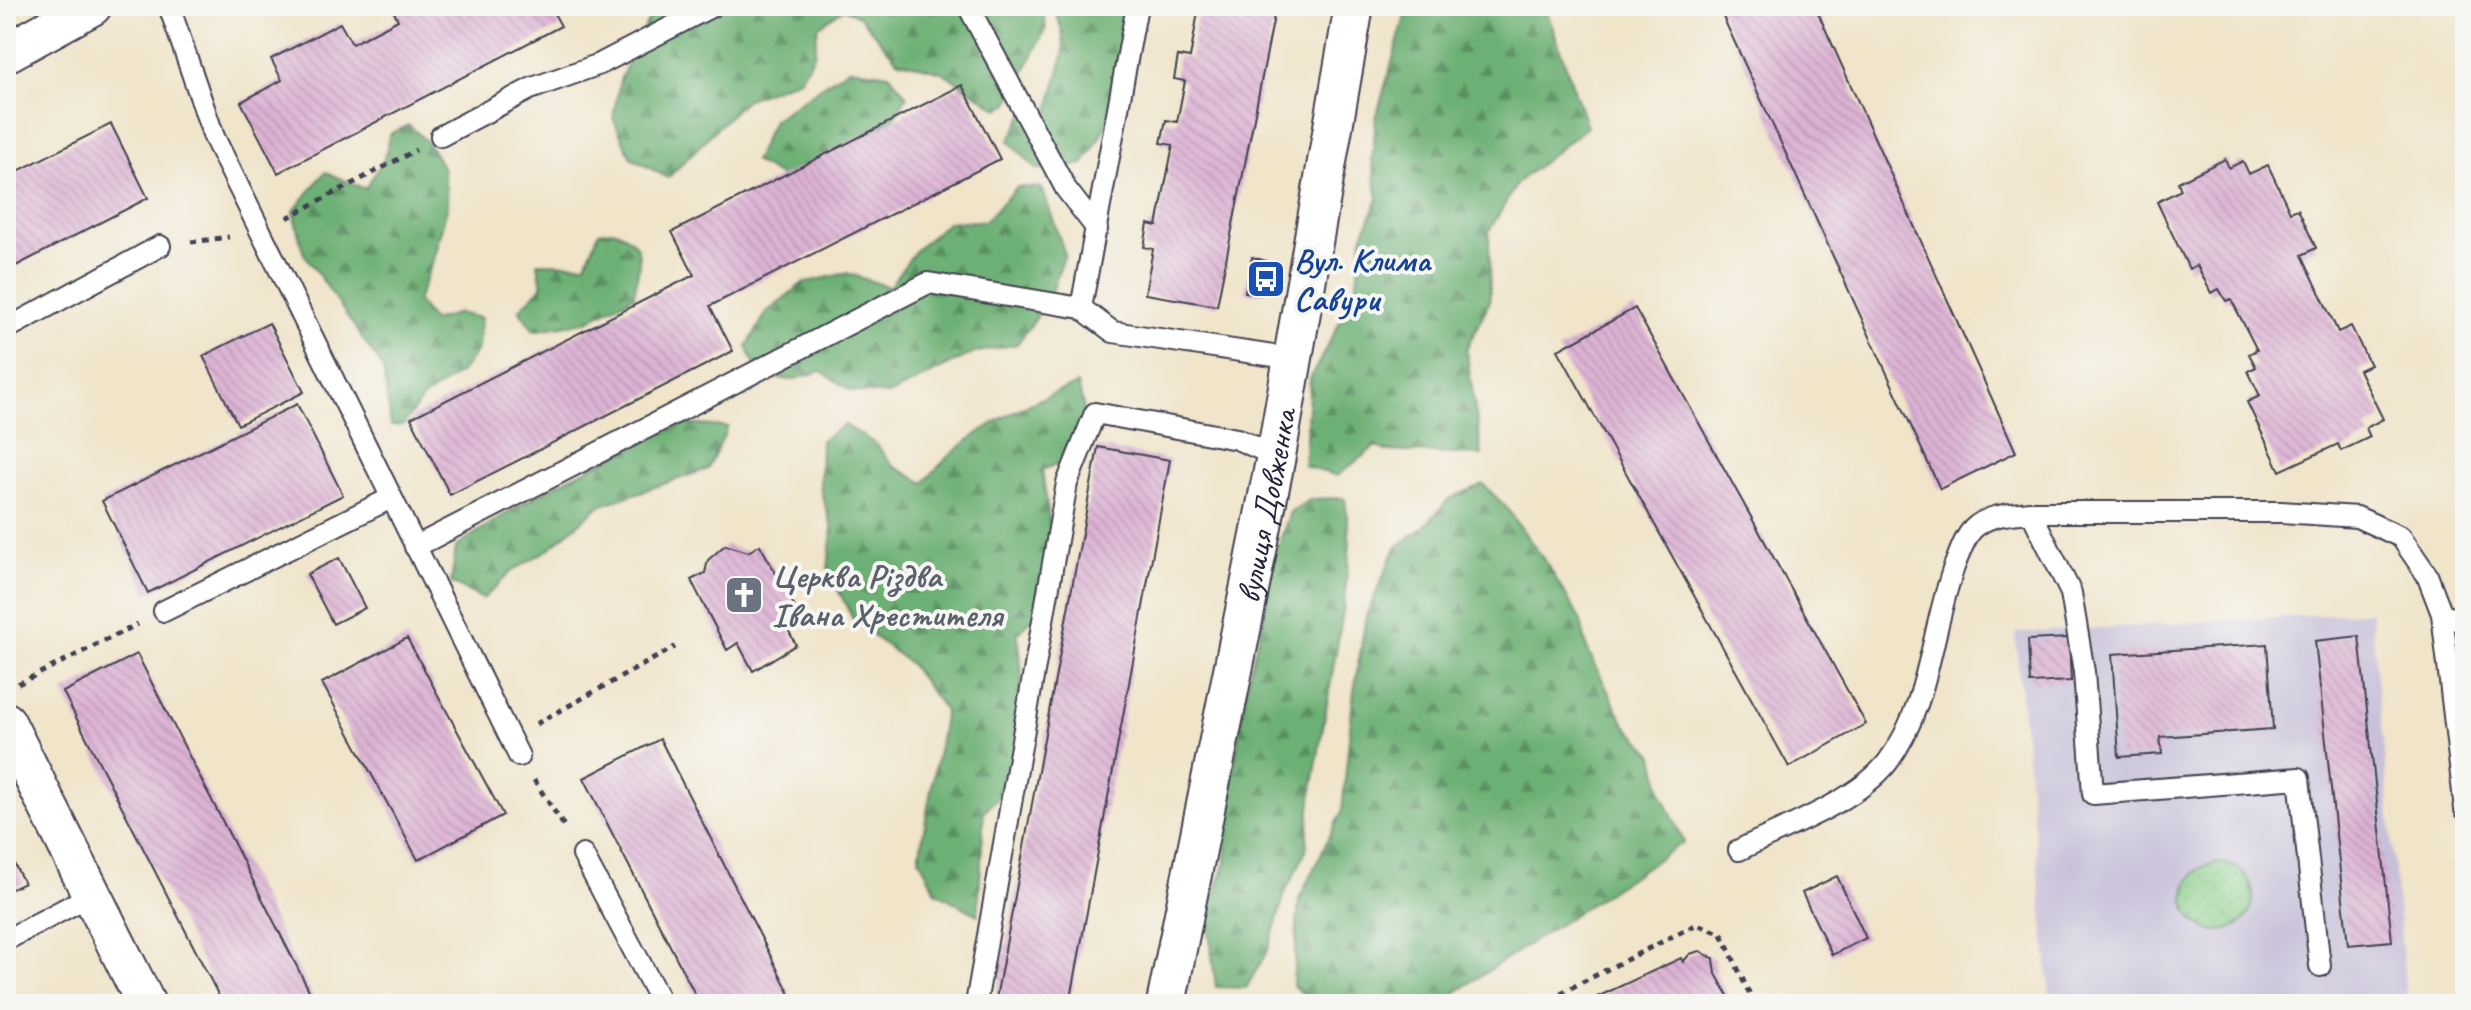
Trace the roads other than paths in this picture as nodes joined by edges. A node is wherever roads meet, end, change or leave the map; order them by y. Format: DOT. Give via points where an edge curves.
graph roads {
  1 [pos="92,6"];
  2 [pos="169,6"];
  3 [pos="712,6"];
  4 [pos="968,6"];
  5 [pos="1137,6"];
  6 [pos="1354,6"];
  7 [pos="6,53"];
  8 [pos="441,136"];
  9 [pos="1097,229"];
  10 [pos="160,246"];
  11 [pos="1081,308"];
  12 [pos="6,329"];
  13 [pos="1293,359"];
  14 [pos="1276,456"];
  15 [pos="391,498"];
  16 [pos="2031,512"];
  17 [pos="415,547"];
  18 [pos="164,611"];
  19 [pos="2442,614"];
  20 [pos="2465,623"];
  21 [pos="6,722"];
  22 [pos="514,747"];
  23 [pos="2465,809"];
  24 [pos="1739,850"];
  25 [pos="583,855"];
  26 [pos="91,895"];
  27 [pos="6,940"];
  28 [pos="2320,966"];
  29 [pos="146,1004"];
  30 [pos="662,1004"];
  31 [pos="976,1004"];
  32 [pos="1166,1004"];
  1 -- 7 [label="street"];
  2 -- 15 [label="lane" via="214,137"];
  3 -- 8 [label="lane"];
  4 -- 9 [label="lane" via="1066,189"];
  5 -- 9 [label="lane"];
  6 -- 13 [label="street, вулиця Довженка"];
  9 -- 11 [label="lane"];
  10 -- 12 [label="lane"];
  11 -- 13 [label="lane" via="1113,332"];
  11 -- 17 [label="lane" via="928,283"];
  13 -- 14 [label="street, вулиця Довженка"];
  14 -- 31 [label="lane" via="1237,439 1095,413 1067,483"];
  14 -- 32 [label="street, вулиця Довженка"];
  15 -- 17 [label="lane"];
  15 -- 18 [label="lane"];
  16 -- 19 [label="lane" via="2357,517 2401,537 2427,575"];
  16 -- 24 [label="lane" via="1994,517 1972,529 1945,592 1912,721 1886,765 1859,788"];
  16 -- 28 [label="lane" via="2071,593 2084,672 2093,794 2299,778"];
  17 -- 22 [label="lane"];
  19 -- 20 [label="lane"];
  19 -- 23 [label="lane"];
  21 -- 26 [label="street"];
  25 -- 30 [label="lane"];
  26 -- 27 [label="lane"];
  26 -- 29 [label="street"];
}
